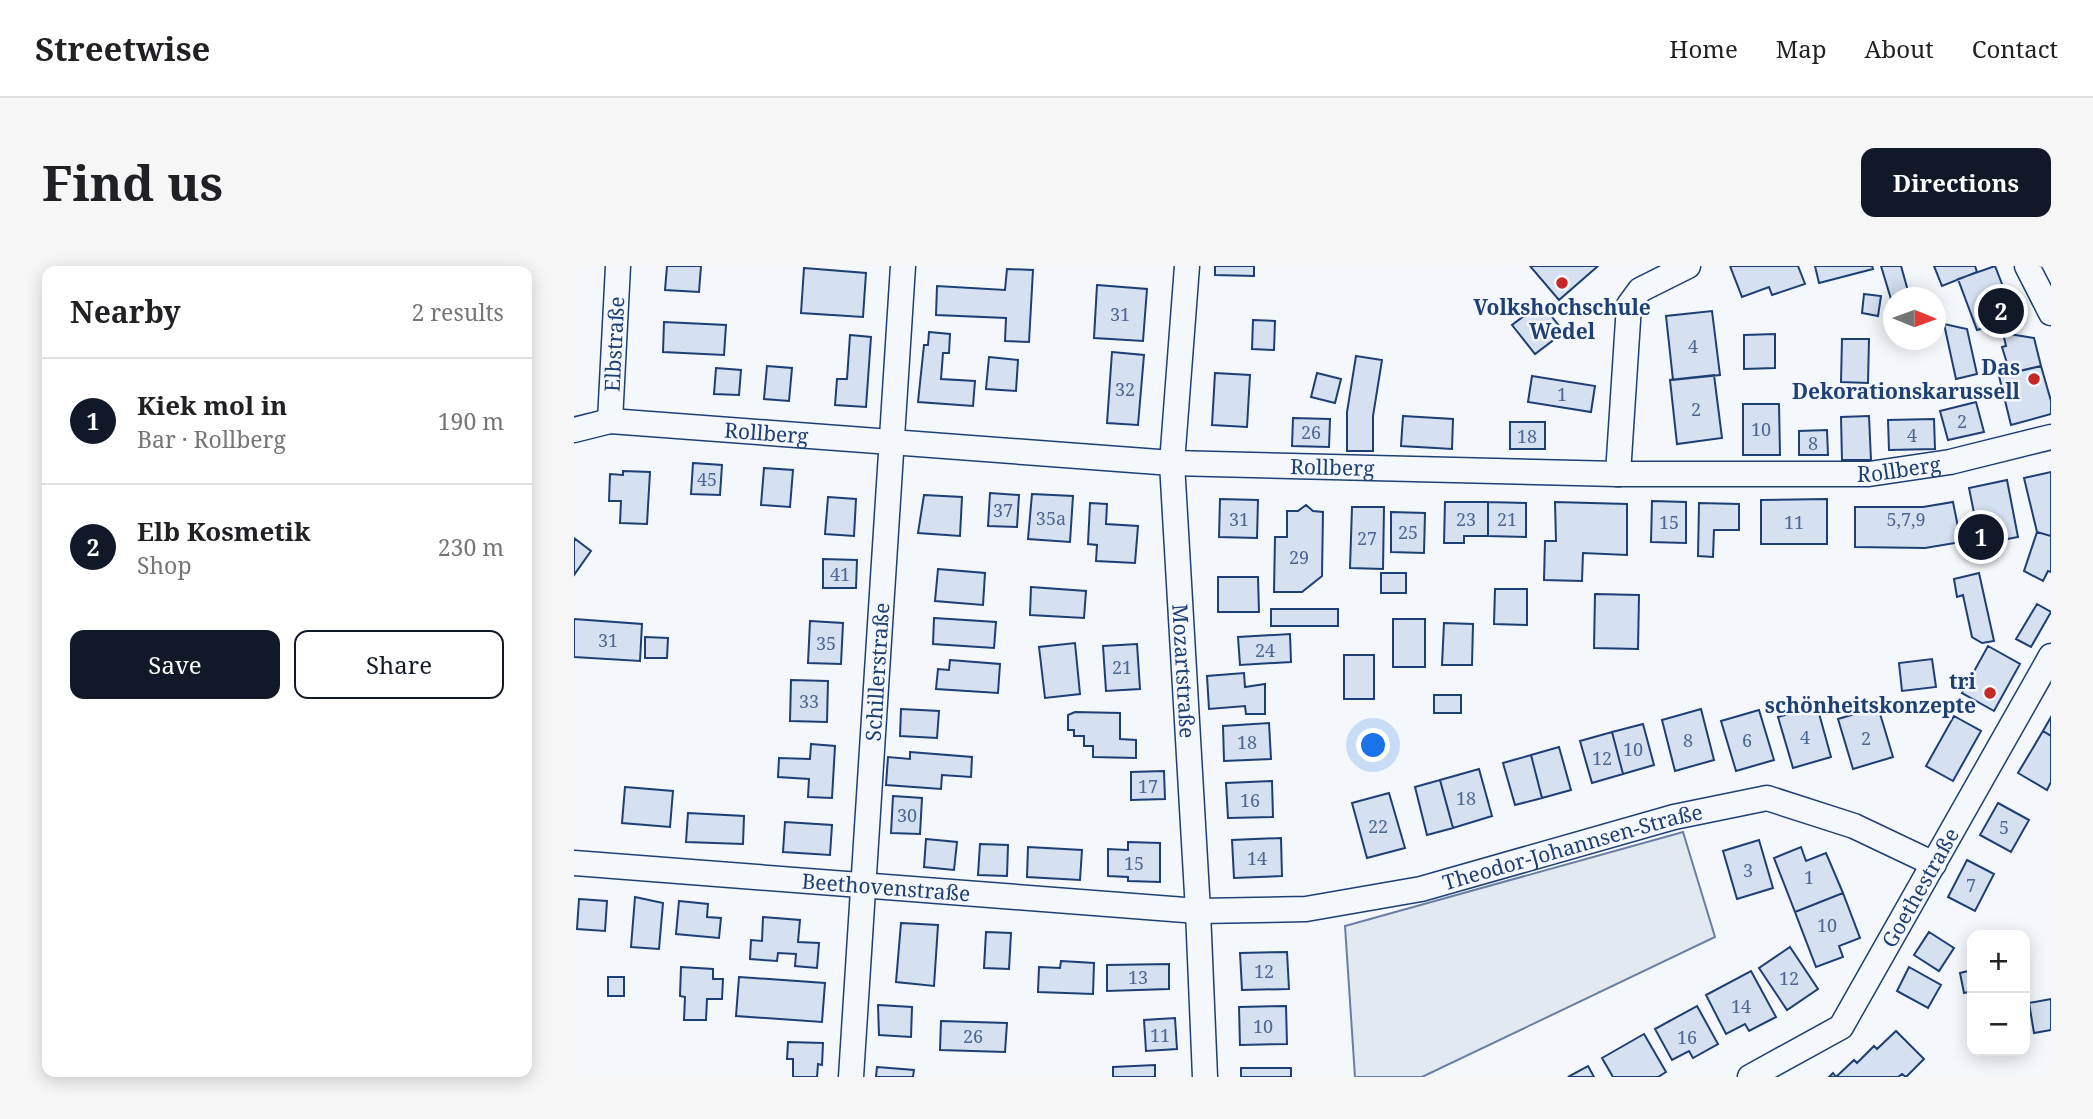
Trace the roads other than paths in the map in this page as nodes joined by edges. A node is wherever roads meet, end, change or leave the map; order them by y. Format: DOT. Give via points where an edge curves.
graph roads {
  1 [pos="618,266"];
  2 [pos="903,266"];
  3 [pos="1188,266"];
  4 [pos="1688,266"];
  5 [pos="2026,266"];
  6 [pos="2051,313"];
  7 [pos="610,421"];
  8 [pos="574,430"];
  9 [pos="2051,437"];
  10 [pos="574,440"];
  11 [pos="889,442"];
  12 [pos="1172,463"];
  13 [pos="1618,474"];
  14 [pos="2051,656"];
  15 [pos="574,863"];
  16 [pos="1934,864"];
  17 [pos="864,884"];
  18 [pos="1199,911"];
  19 [pos="851,1077"];
  20 [pos="1205,1077"];
  21 [pos="1750,1077"];
  1 -- 7 [label="street, Elbstraße"];
  2 -- 11 [label="street, Schillerstraße"];
  3 -- 12 [label="street, Mozartstraße"];
  4 -- 13 [label="street" via="1640,290 1629,305"];
  5 -- 6 [label="street"];
  7 -- 8 [label="street, Elbstraße"];
  7 -- 10 [label="street, Elbstraße"];
  7 -- 11 [label="street, Rollberg"];
  9 -- 13 [label="street, Rollberg" via="1950,462 1869,474"];
  11 -- 12 [label="street, Rollberg"];
  11 -- 17 [label="street, Schillerstraße"];
  12 -- 13 [label="street, Rollberg"];
  12 -- 18 [label="street, Mozartstraße"];
  14 -- 16 [label="street, Goethestraße"];
  15 -- 17 [label="street, Beethovenstraße"];
  16 -- 18 [label="street, Theodor-Johannsen-Straße" via="1854,826 1767,798 1674,817 1421,889 1306,909"];
  16 -- 21 [label="street, Goethestraße" via="1841,1027"];
  17 -- 18 [label="street, Beethovenstraße"];
  17 -- 19 [label="street, Schillerstraße"];
  18 -- 20 [label="street, Mozartstraße"];
}
